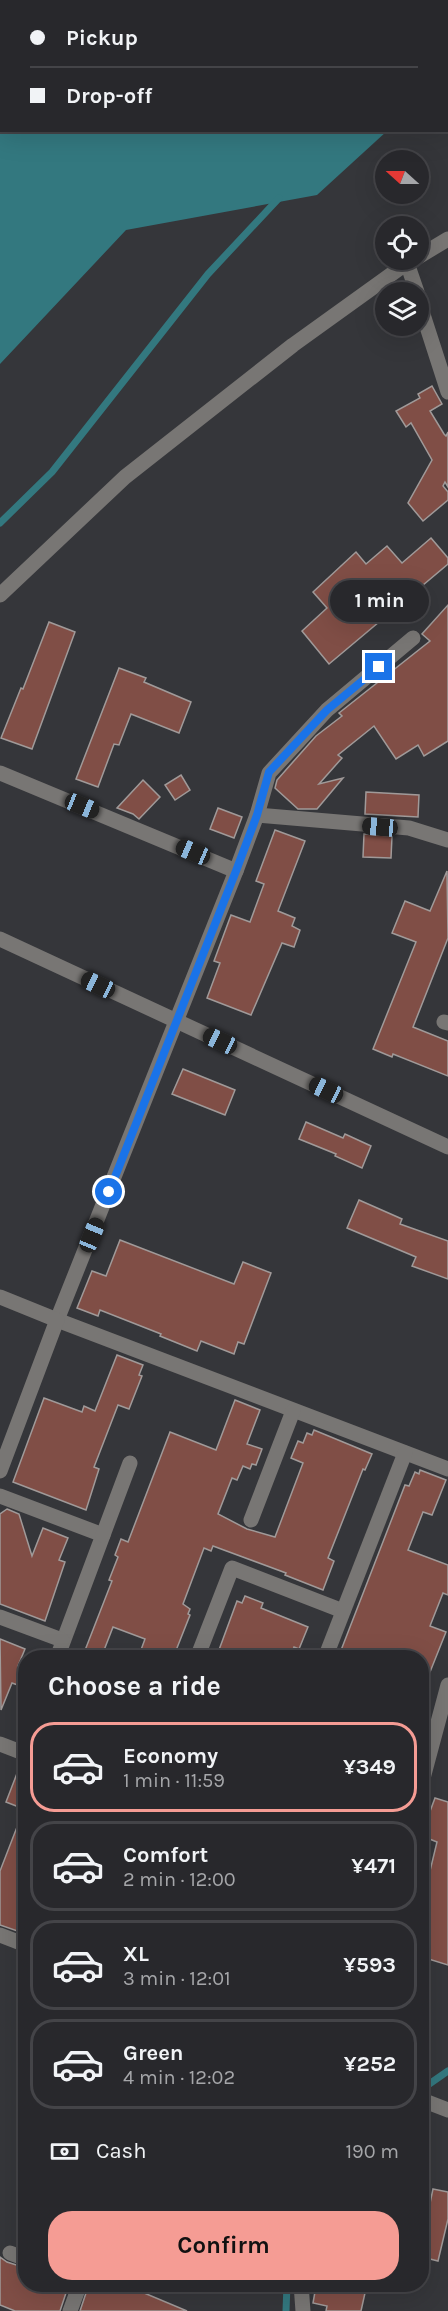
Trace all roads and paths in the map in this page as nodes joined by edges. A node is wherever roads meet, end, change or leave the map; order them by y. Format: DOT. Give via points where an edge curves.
graph roads {
  1 [pos="448,239"];
  2 [pos="429,250"];
  3 [pos="399,270"];
  4 [pos="429,333"];
  5 [pos="448,392"];
  6 [pos="0,595"];
  7 [pos="413,638"];
  8 [pos="0,773"];
  9 [pos="257,815"];
  10 [pos="448,840"];
  11 [pos="236,871"];
  12 [pos="0,939"];
  13 [pos="177,1022"];
  14 [pos="448,1147"];
  15 [pos="0,1297"];
  16 [pos="57,1320"];
  17 [pos="293,1411"];
  18 [pos="405,1453"];
  19 [pos="130,1463"];
  20 [pos="448,1469"];
  21 [pos="0,1470"];
  22 [pos="0,1496"];
  23 [pos="251,1520"];
  24 [pos="103,1535"];
  25 [pos="343,1611"];
  26 [pos="0,1617"];
  27 [pos="62,1641"];
  28 [pos="59,1650"];
  29 [pos="200,1650"];
  30 [pos="328,1650"];
  31 [pos="448,1685"];
  32 [pos="0,1744"];
  33 [pos="18,1751"];
  34 [pos="429,1756"];
  35 [pos="0,1935"];
  36 [pos="18,1942"];
  37 [pos="429,2103"];
  38 [pos="448,2110"];
  39 [pos="10,2253"];
  40 [pos="18,2256"];
  41 [pos="77,2292"];
  42 [pos="302,2292"];
  43 [pos="70,2311"];
  44 [pos="303,2311"];
  1 -- 2 [label="street"];
  3 -- 6 [label="street" via="293,345 125,477"];
  4 -- 5 [label="street"];
  7 -- 9 [label="street" via="327,710 269,772"];
  8 -- 11 [label="street"];
  9 -- 10 [label="street" via="409,828"];
  9 -- 11 [label="street"];
  11 -- 13 [label="street"];
  12 -- 13 [label="street"];
  13 -- 14 [label="street"];
  13 -- 16 [label="street"];
  15 -- 16 [label="street"];
  16 -- 17 [label="street"];
  16 -- 21 [label="street"];
  17 -- 18 [label="street"];
  17 -- 23 [label="street"];
  18 -- 20 [label="street"];
  18 -- 25 [label="street"];
  19 -- 24 [label="street"];
  22 -- 24 [label="street"];
  24 -- 27 [label="street"];
  25 -- 29 [label="street" via="232,1568"];
  25 -- 30 [label="street"];
  26 -- 27 [label="street"];
  27 -- 28 [label="street"];
  31 -- 34 [label="street"];
  32 -- 33 [label="street"];
  35 -- 36 [label="street"];
  37 -- 38 [label="street"];
  39 -- 40 [label="street"];
  41 -- 43 [label="street"];
  42 -- 44 [label="street"];
}
